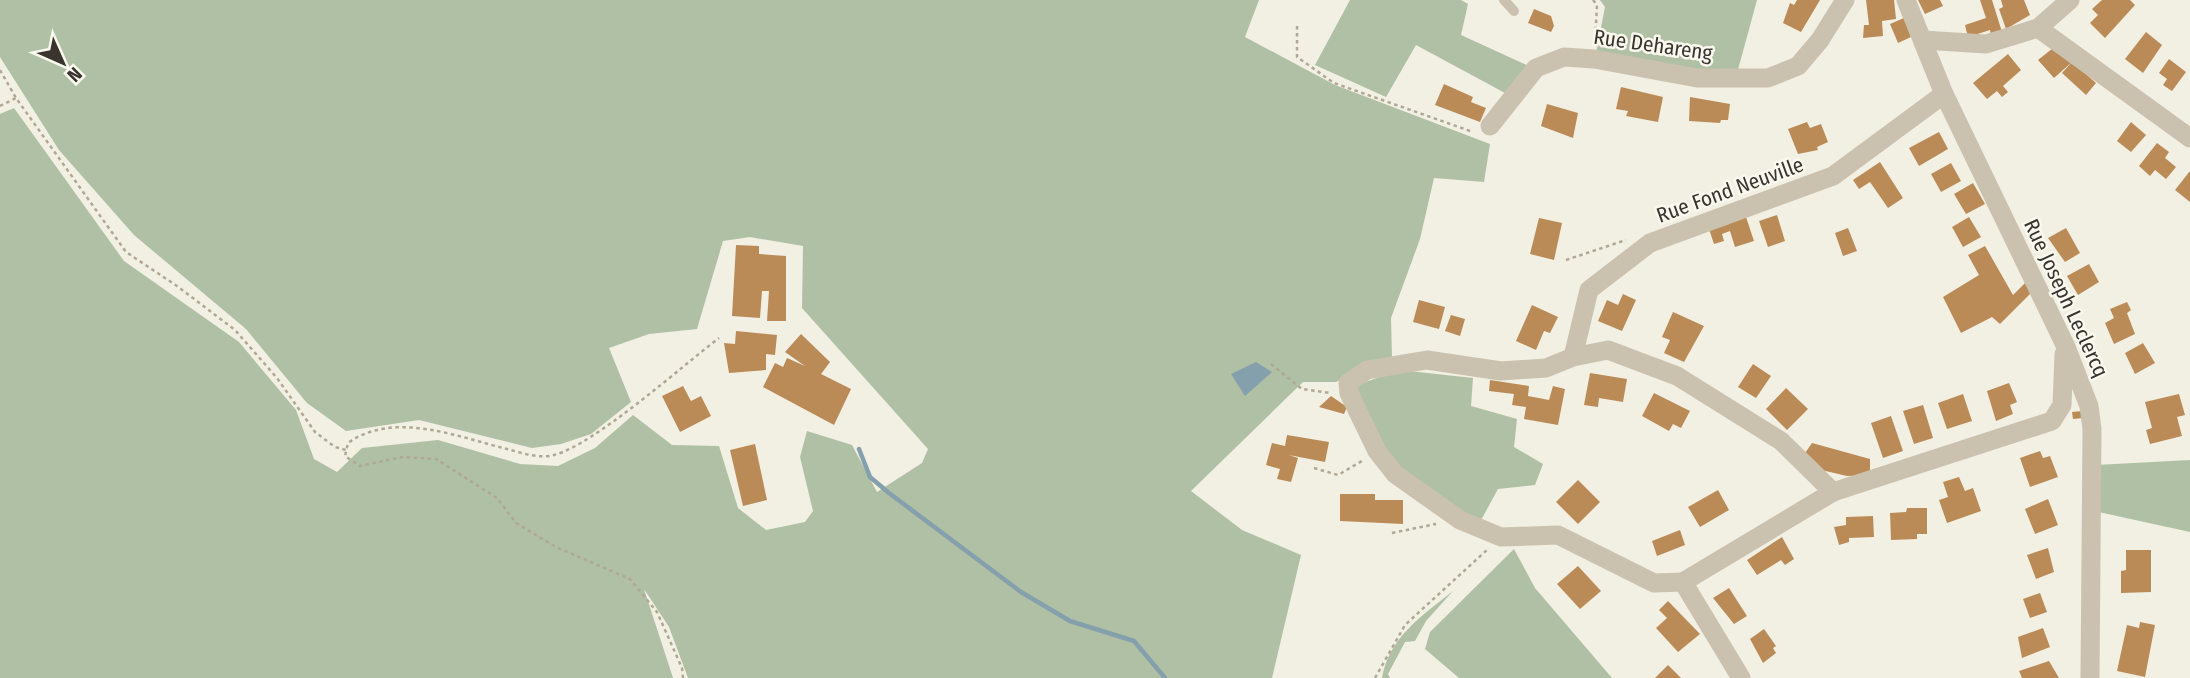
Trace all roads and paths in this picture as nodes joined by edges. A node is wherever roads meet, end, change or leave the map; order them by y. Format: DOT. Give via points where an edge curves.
graph roads {
  1 [pos="1504,0"];
  2 [pos="1593,0"];
  3 [pos="1844,0"];
  4 [pos="1906,0"];
  5 [pos="2070,0"];
  6 [pos="1514,11"];
  7 [pos="1297,26"];
  8 [pos="2038,28"];
  9 [pos="1923,40"];
  10 [pos="1594,59"];
  11 [pos="0,70"];
  12 [pos="1944,94"];
  13 [pos="16,98"];
  14 [pos="0,106"];
  15 [pos="1490,126"];
  16 [pos="2190,138"];
  17 [pos="1650,243"];
  18 [pos="1566,260"];
  19 [pos="719,338"];
  20 [pos="2066,347"];
  21 [pos="1573,357"];
  22 [pos="1271,364"];
  23 [pos="1348,388"];
  24 [pos="346,450"];
  25 [pos="1377,452"];
  26 [pos="1314,468"];
  27 [pos="1833,492"];
  28 [pos="1460,520"];
  29 [pos="1392,533"];
  30 [pos="1501,537"];
  31 [pos="1683,582"];
  32 [pos="683,678"];
  33 [pos="1374,678"];
  34 [pos="1741,678"];
  35 [pos="2090,678"];
  1 -- 6 [label="lane"];
  2 -- 10 [label="path" via="1597,5"];
  3 -- 10 [label="street, Rue Dehareng" via="1798,66 1768,78 1697,78"];
  4 -- 9 [label="street, Rue Joseph Leclercq"];
  5 -- 8 [label="street"];
  7 -- 15 [label="path" via="1297,57 1334,83 1486,137"];
  8 -- 9 [label="street" via="1986,44"];
  8 -- 16 [label="street"];
  9 -- 12 [label="street, Rue Joseph Leclercq"];
  10 -- 15 [label="street, Rue Dehareng" via="1564,57 1535,68"];
  11 -- 13 [label="path"];
  12 -- 17 [label="street, Rue Fond Neuville" via="1833,176"];
  12 -- 20 [label="street, Rue Joseph Leclercq"];
  13 -- 14 [label="path"];
  13 -- 24 [label="path" via="126,252 235,330 315,432"];
  17 -- 18 [label="path" via="1622,240"];
  17 -- 21 [label="street, Rue Fond Neuville" via="1589,290"];
  19 -- 24 [label="path" via="583,443 554,455 531,456 442,431 400,428 363,432"];
  20 -- 27 [label="street" via="2062,405 2052,421"];
  20 -- 35 [label="street, Rue Joseph Leclercq" via="2089,406 2092,429"];
  21 -- 23 [label="street" via="1546,368 1501,371 1427,360 1367,370"];
  21 -- 27 [label="street" via="1608,351 1677,376 1781,441"];
  22 -- 23 [label="path" via="1301,389 1321,393"];
  23 -- 25 [label="street"];
  24 -- 32 [label="path" via="345,456 360,466 402,457 436,460 497,498 516,523 556,547 631,579 657,612"];
  25 -- 26 [label="path" via="1338,475"];
  25 -- 28 [label="street" via="1395,474"];
  27 -- 31 [label="street"];
  28 -- 29 [label="path"];
  28 -- 30 [label="street"];
  30 -- 31 [label="street" via="1558,535 1654,583"];
  30 -- 33 [label="path" via="1405,625"];
  31 -- 34 [label="street"];
}
